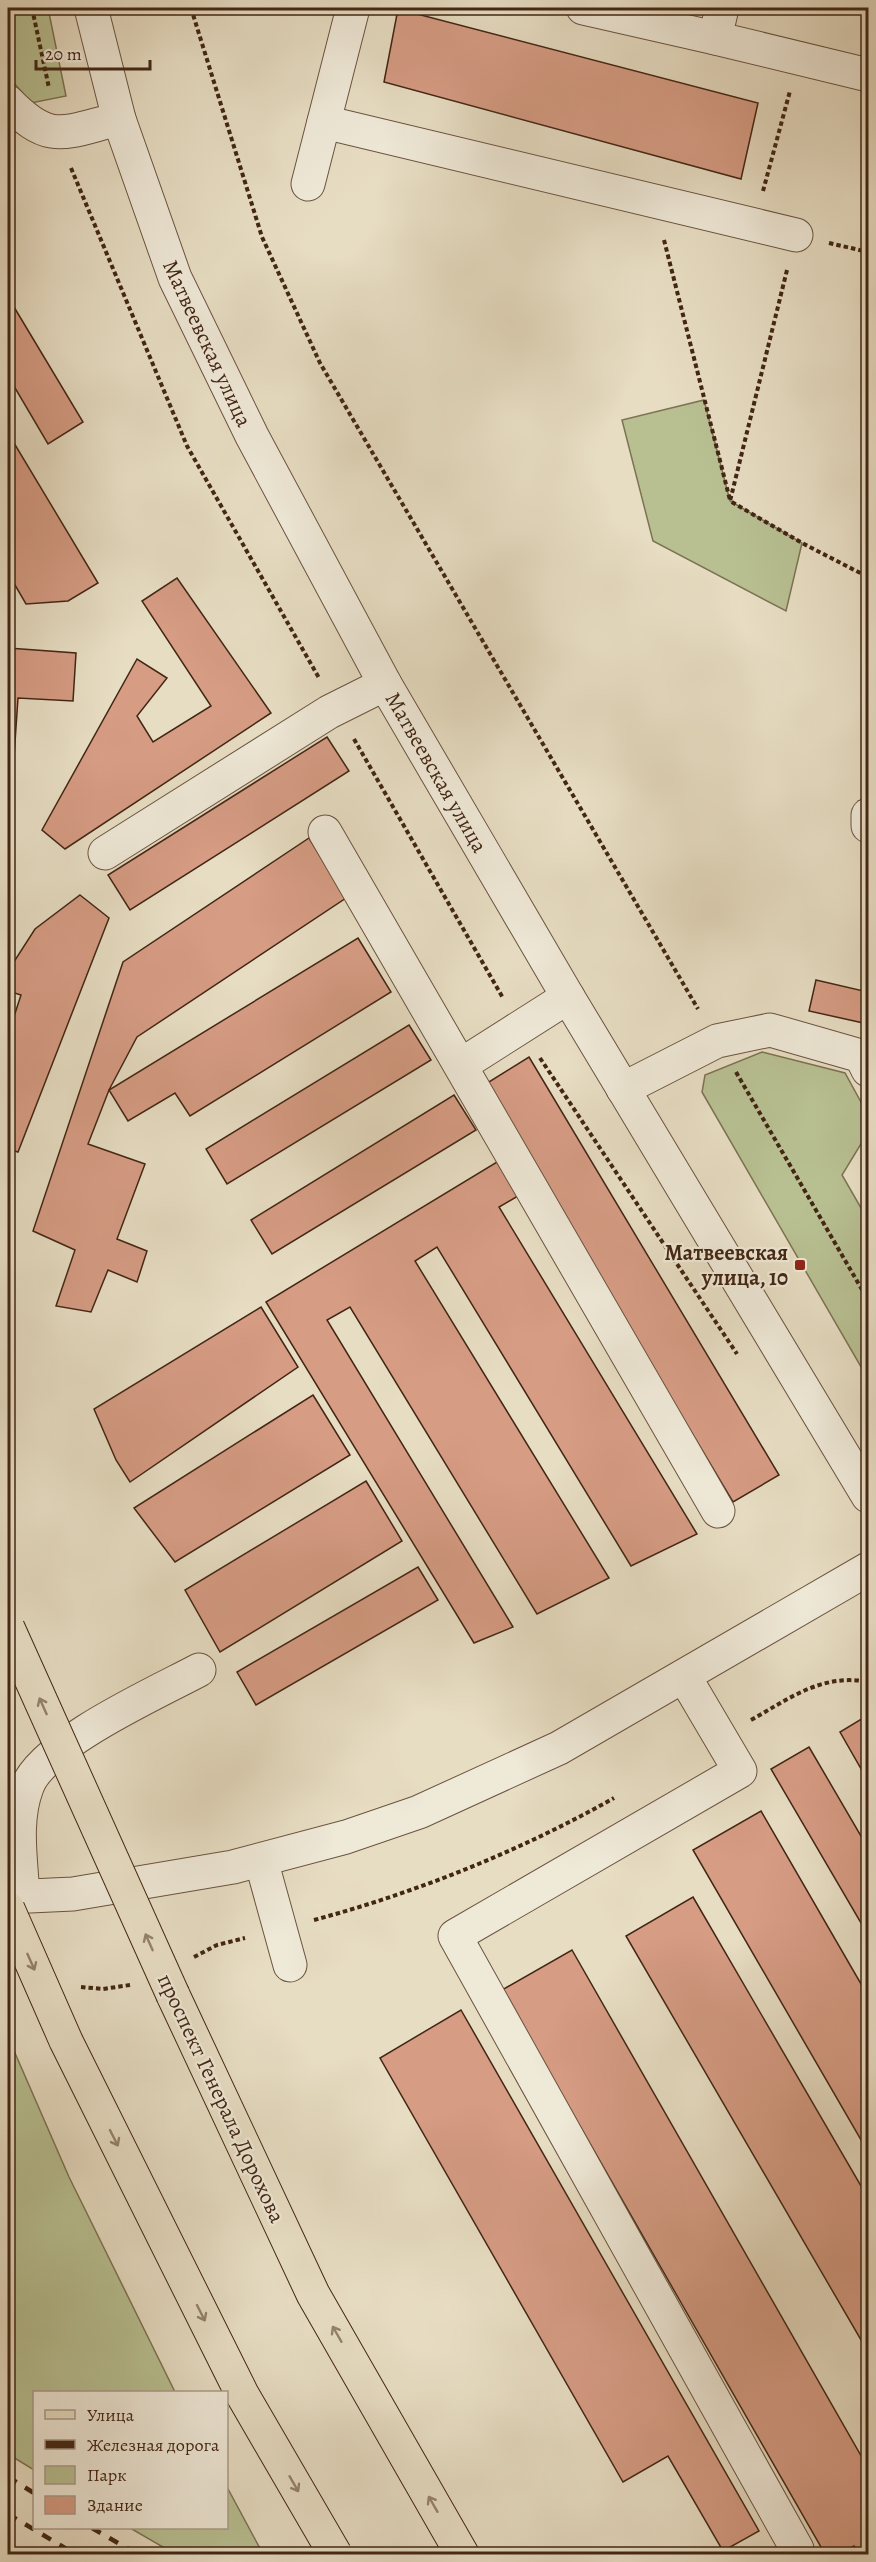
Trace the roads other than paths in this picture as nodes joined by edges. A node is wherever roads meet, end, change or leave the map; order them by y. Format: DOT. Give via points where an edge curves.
graph roads {
  1 [pos="91,8"];
  2 [pos="353,8"];
  3 [pos="583,8"];
  4 [pos="718,23"];
  5 [pos="868,75"];
  6 [pos="8,102"];
  7 [pos="118,119"];
  8 [pos="324,122"];
  9 [pos="308,184"];
  10 [pos="796,235"];
  11 [pos="385,684"];
  12 [pos="868,815"];
  13 [pos="868,826"];
  14 [pos="325,832"];
  15 [pos="105,853"];
  16 [pos="568,997"];
  17 [pos="461,1065"];
  18 [pos="868,1070"];
  19 [pos="623,1089"];
  20 [pos="859,1459"];
  21 [pos="868,1496"];
  22 [pos="718,1511"];
  23 [pos="868,1569"];
  24 [pos="8,1628"];
  25 [pos="199,1670"];
  26 [pos="684,1676"];
  27 [pos="261,1860"];
  28 [pos="13,1901"];
  29 [pos="290,1965"];
  30 [pos="797,2549"];
  31 [pos="335,2554"];
  32 [pos="462,2554"];
  1 -- 7 [label="street, Матвеевская улица"];
  2 -- 8 [label="street"];
  3 -- 4 [label="street"];
  4 -- 5 [label="street" via="798,58"];
  6 -- 7 [label="street" via="25,120 58,133"];
  7 -- 11 [label="street, Матвеевская улица" via="175,278 252,436"];
  8 -- 9 [label="street"];
  8 -- 10 [label="street"];
  11 -- 15 [label="street" via="328,712"];
  11 -- 16 [label="street, Матвеевская улица"];
  12 -- 13 [label="street"];
  14 -- 17 [label="street"];
  16 -- 17 [label="street"];
  16 -- 19 [label="street, Матвеевская улица"];
  17 -- 22 [label="street"];
  18 -- 19 [label="street" via="861,1056 770,1030 717,1041"];
  19 -- 20 [label="street, Матвеевская улица"];
  20 -- 21 [label="street, Матвеевская улица"];
  23 -- 26 [label="street"];
  32 -- 24 [label="main road, проспект Генерала Дорохова, one-way, bridge" via="313,2294"];
  25 -- 28 [label="street" via="100,1721 47,1760 27,1785 19,1820"];
  26 -- 27 [label="street" via="559,1748 490,1781 346,1837"];
  26 -- 30 [label="street" via="740,1771 455,1936"];
  27 -- 28 [label="street"];
  27 -- 29 [label="street"];
  28 -- 31 [label="main road, one-way, bridge" via="66,2041 237,2384"];
}
